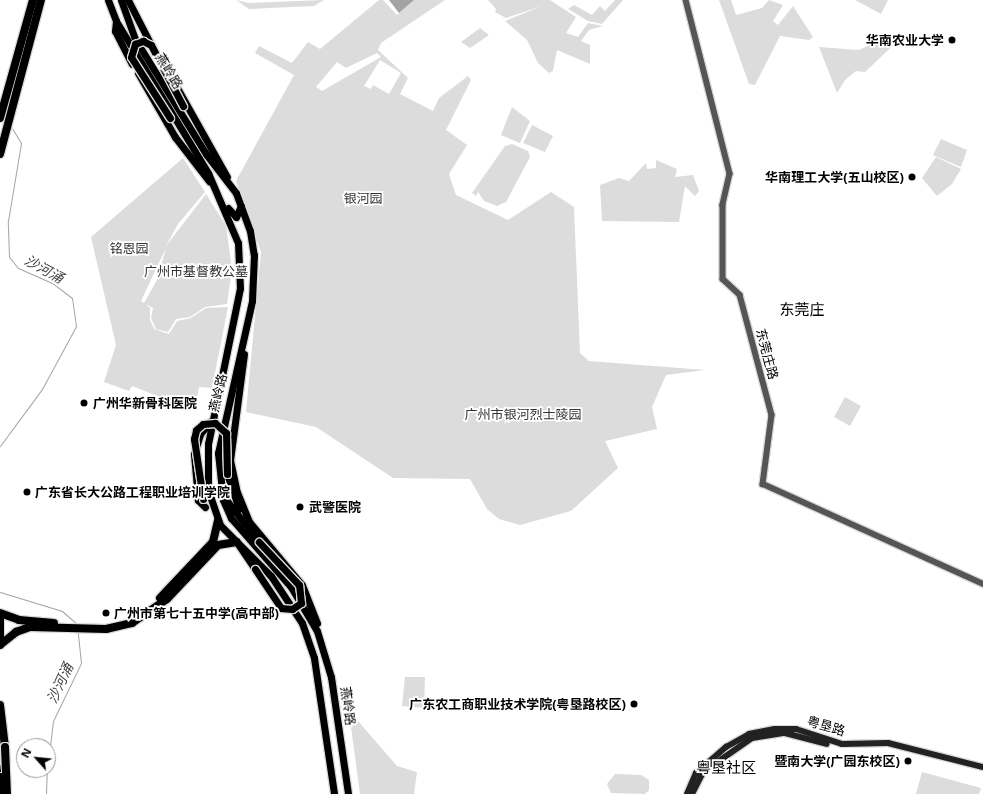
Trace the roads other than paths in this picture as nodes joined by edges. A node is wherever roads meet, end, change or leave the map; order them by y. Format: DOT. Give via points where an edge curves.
graph roads {
  1 [pos="33,0"];
  2 [pos="41,0"];
  3 [pos="108,0"];
  4 [pos="121,0"];
  5 [pos="128,0"];
  6 [pos="686,0"];
  7 [pos="0,118"];
  8 [pos="0,154"];
  9 [pos="211,182"];
  10 [pos="229,182"];
  11 [pos="224,203"];
  12 [pos="241,205"];
  13 [pos="247,329"];
  14 [pos="215,417"];
  15 [pos="221,486"];
  16 [pos="205,507"];
  17 [pos="218,521"];
  18 [pos="250,522"];
  19 [pos="237,542"];
  20 [pos="181,580"];
  21 [pos="983,584"];
  22 [pos="0,612"];
  23 [pos="0,619"];
  24 [pos="318,631"];
  25 [pos="16,632"];
  26 [pos="0,643"];
  27 [pos="0,652"];
  28 [pos="0,706"];
  29 [pos="983,767"];
  30 [pos="0,768"];
  31 [pos="983,771"];
  32 [pos="1,777"];
  33 [pos="2,794"];
  34 [pos="7,794"];
  35 [pos="334,794"];
  36 [pos="348,794"];
  37 [pos="688,794"];
  38 [pos="692,794"];
  1 -- 7 [label="highway"];
  2 -- 8 [label="highway"];
  3 -- 9 [label="highway" via="116,21 118,38 169,127"];
  4 -- 10 [label="highway, 燕岭路" via="140,48 213,165"];
  5 -- 10 [label="highway"];
  6 -- 21 [label="street, 东莞庄路" via="730,174 723,205 723,279 740,295 772,415 763,484"];
  9 -- 10 [label="highway, bridge" via="131,57 135,44 143,41 151,45 183,106"];
  9 -- 11 [label="highway, 燕岭路"];
  10 -- 12 [label="highway, 燕岭路"];
  11 -- 12 [label="highway" via="236,217"];
  11 -- 14 [label="highway, 燕岭路" via="238,243 241,278"];
  12 -- 13 [label="highway, 燕岭路" via="254,255"];
  13 -- 15 [label="highway, 燕岭路" via="219,445"];
  13 -- 18 [label="highway" via="230,460 234,482"];
  14 -- 16 [label="highway" via="200,434 194,454 198,500"];
  14 -- 17 [label="highway, 燕岭路" via="208,444 206,470"];
  15 -- 19 [label="highway, bridge" via="233,512 299,585 301,603 292,609 282,608"];
  15 -- 24 [label="highway, 燕岭路" via="231,518 291,587"];
  16 -- 17 [label="highway"];
  16 -- 18 [label="highway, bridge" via="194,439 196,430 206,423 217,424 226,433 227,474 235,503"];
  17 -- 19 [label="highway, 燕岭路"];
  17 -- 20 [label="highway" via="213,542"];
  18 -- 24 [label="highway" via="302,585 314,613"];
  19 -- 20 [label="highway" via="218,545"];
  19 -- 35 [label="highway, 燕岭路" via="282,590 309,639"];
  20 -- 22 [label="highway" via="147,609 121,622 94,625 13,618"];
  20 -- 25 [label="highway" via="149,613 119,627 30,627"];
  23 -- 26 [label="highway"];
  24 -- 36 [label="highway, 燕岭路" via="332,677"];
  25 -- 26 [label="highway"];
  25 -- 27 [label="highway"];
  28 -- 34 [label="highway, bridge"];
  29 -- 37 [label="main road, 粤垦路" via="888,743 842,744 801,730 775,729 749,734 726,747 696,773"];
  30 -- 32 [label="highway"];
  31 -- 38 [label="main road, 粤垦路" via="889,747 840,747 802,735 775,733 752,738 732,749 703,772"];
  32 -- 33 [label="highway, bridge"];
}
